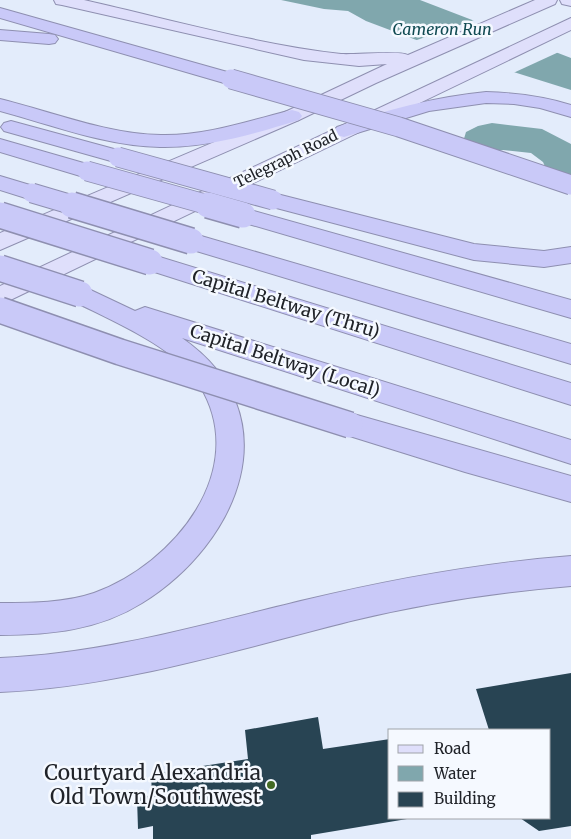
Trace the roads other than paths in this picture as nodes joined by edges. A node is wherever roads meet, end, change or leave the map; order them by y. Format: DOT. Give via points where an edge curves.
graph roads {
  1 [pos="62,0"];
  2 [pos="532,4"];
  3 [pos="0,13"];
  4 [pos="571,23"];
  5 [pos="0,35"];
  6 [pos="426,53"];
  7 [pos="231,79"];
  8 [pos="0,105"];
  9 [pos="571,111"];
  10 [pos="292,116"];
  11 [pos="0,124"];
  12 [pos="344,131"];
  13 [pos="0,146"];
  14 [pos="0,183"];
  15 [pos="571,185"];
  16 [pos="0,215"];
  17 [pos="0,242"];
  18 [pos="571,255"];
  19 [pos="0,268"];
  20 [pos="80,294"];
  21 [pos="0,296"];
  22 [pos="571,309"];
  23 [pos="0,310"];
  24 [pos="571,354"];
  25 [pos="571,394"];
  26 [pos="571,452"];
  27 [pos="571,489"];
  28 [pos="571,571"];
  29 [pos="0,619"];
  30 [pos="0,675"];
  1 -- 6 [label="main road" via="258,46 331,59 377,60"];
  2 -- 6 [label="main road"];
  3 -- 7 [label="highway"];
  4 -- 12 [label="main road, Telegraph Road"];
  5 -- 7 [label="highway" via="91,46"];
  6 -- 10 [label="main road"];
  7 -- 15 [label="highway, bridge" via="399,127"];
  8 -- 10 [label="highway" via="111,134 159,141 195,139 258,127"];
  9 -- 12 [label="highway" via="535,100 498,96 436,104"];
  10 -- 17 [label="main road"];
  11 -- 18 [label="highway, bridge" via="474,252 544,259"];
  12 -- 21 [label="main road, Telegraph Road"];
  13 -- 22 [label="highway, bridge"];
  14 -- 24 [label="highway, Capital Beltway (Thru), bridge"];
  16 -- 25 [label="highway, Capital Beltway (Thru), bridge"];
  19 -- 20 [label="highway, Capital Beltway (Local), bridge"];
  20 -- 26 [label="highway, Capital Beltway (Local)"];
  20 -- 29 [label="highway" via="174,346 208,377 226,410 231,449 228,470 205,525 177,559 158,575 130,593 97,608 64,615"];
  23 -- 27 [label="highway, bridge" via="350,425"];
  28 -- 30 [label="highway" via="526,573 431,587 83,667"];
}
